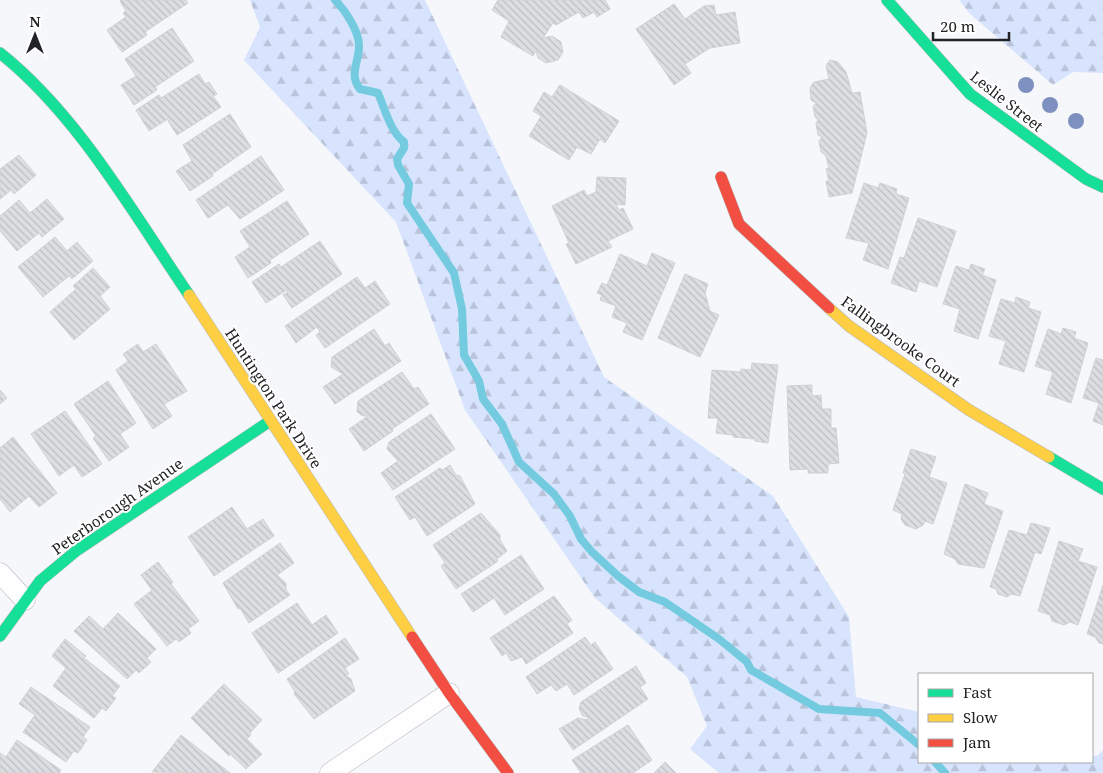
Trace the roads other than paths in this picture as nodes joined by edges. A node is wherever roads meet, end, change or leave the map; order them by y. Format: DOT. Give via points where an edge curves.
graph roads {
  1 [pos="887,0"];
  2 [pos="0,53"];
  3 [pos="721,176"];
  4 [pos="1103,187"];
  5 [pos="270,421"];
  6 [pos="1103,489"];
  7 [pos="0,573"];
  8 [pos="25,600"];
  9 [pos="0,636"];
  10 [pos="449,693"];
  11 [pos="330,773"];
  12 [pos="508,773"];
  1 -- 4 [label="street, Leslie Street" via="970,94 1086,179"];
  2 -- 5 [label="street, Huntington Park Drive" via="28,75 72,125 203,316"];
  3 -- 6 [label="street, Fallingbrooke Court" via="739,224 849,326 969,410"];
  5 -- 8 [label="street, Peterborough Avenue" via="76,551 40,581"];
  5 -- 10 [label="street, Huntington Park Drive"];
  7 -- 8 [label="street"];
  8 -- 9 [label="street, Peterborough Avenue"];
  10 -- 11 [label="street"];
  10 -- 12 [label="street, Huntington Park Drive"];
}
